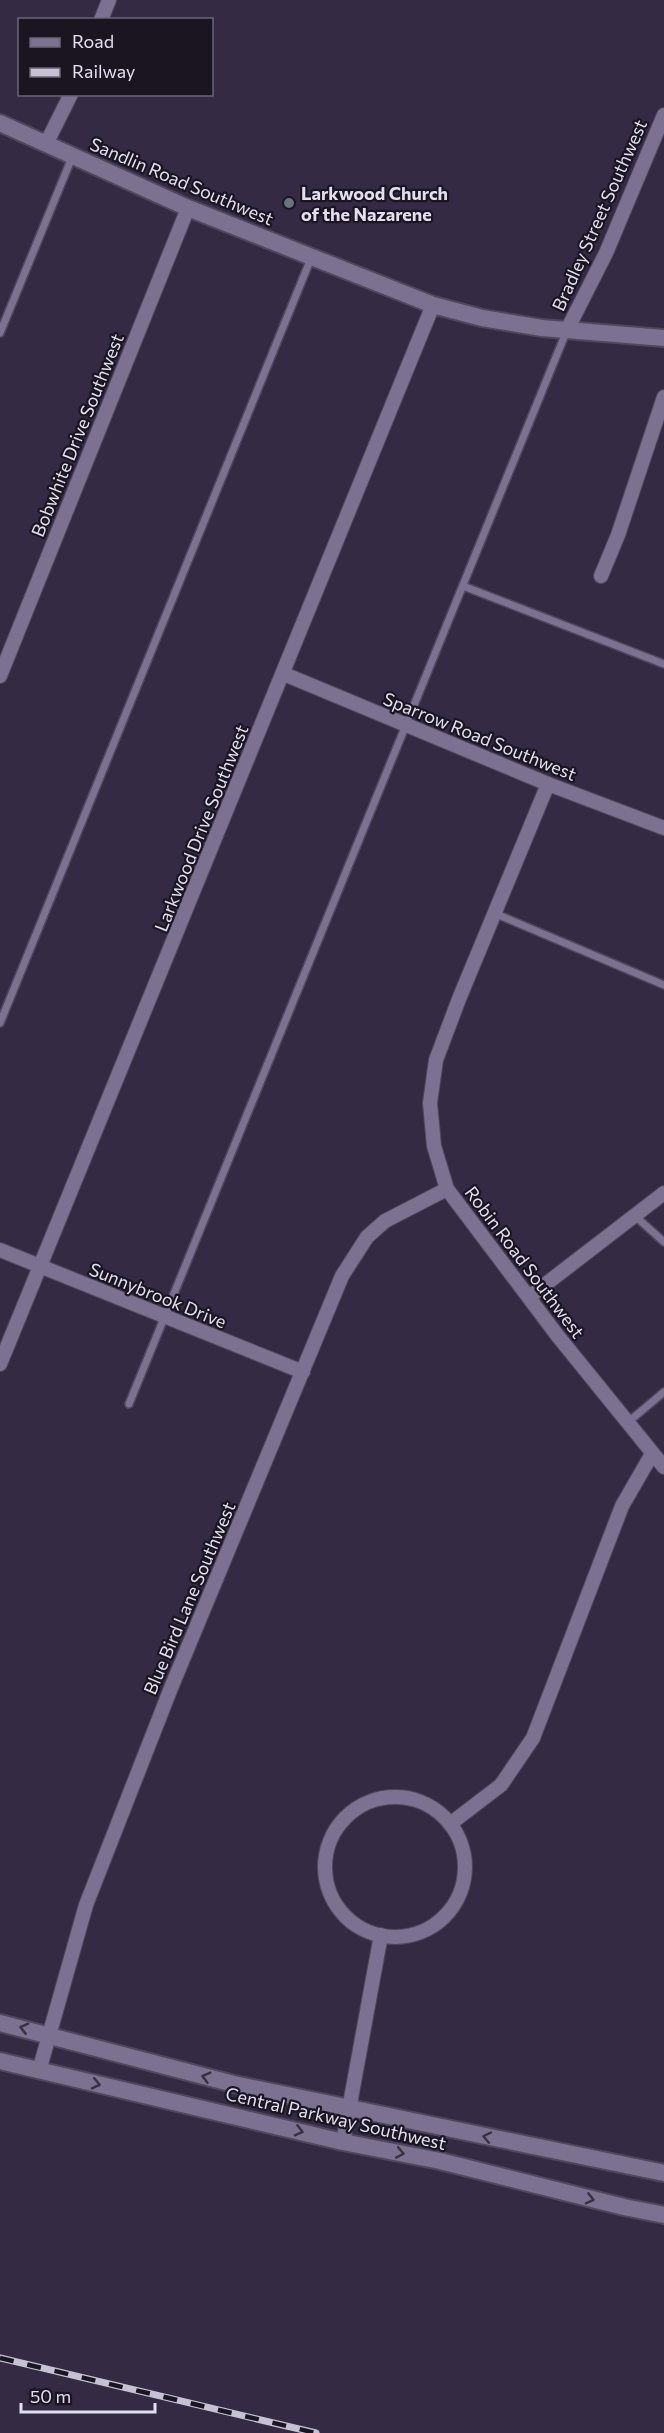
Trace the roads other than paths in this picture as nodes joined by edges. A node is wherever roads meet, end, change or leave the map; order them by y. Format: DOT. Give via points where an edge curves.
graph roads {
  1 [pos="109,0"];
  2 [pos="102,18"];
  3 [pos="69,96"];
  4 [pos="664,115"];
  5 [pos="0,123"];
  6 [pos="46,144"];
  7 [pos="73,155"];
  8 [pos="188,208"];
  9 [pos="312,256"];
  10 [pos="433,305"];
  11 [pos="567,330"];
  12 [pos="0,333"];
  13 [pos="664,338"];
  14 [pos="664,397"];
  15 [pos="601,576"];
  16 [pos="463,586"];
  17 [pos="664,664"];
  18 [pos="284,674"];
  19 [pos="0,676"];
  20 [pos="405,726"];
  21 [pos="548,784"];
  22 [pos="664,828"];
  23 [pos="494,913"];
  24 [pos="664,985"];
  25 [pos="0,1023"];
  26 [pos="447,1189"];
  27 [pos="664,1193"];
  28 [pos="635,1216"];
  29 [pos="664,1242"];
  30 [pos="0,1250"];
  31 [pos="39,1267"];
  32 [pos="529,1297"];
  33 [pos="165,1316"];
  34 [pos="0,1364"];
  35 [pos="303,1372"];
  36 [pos="664,1392"];
  37 [pos="129,1404"];
  38 [pos="627,1423"];
  39 [pos="652,1454"];
  40 [pos="664,1467"];
  41 [pos="450,1824"];
  42 [pos="381,1935"];
  43 [pos="0,2023"];
  44 [pos="48,2034"];
  45 [pos="0,2061"];
  46 [pos="39,2071"];
  47 [pos="349,2108"];
  48 [pos="343,2142"];
  49 [pos="664,2174"];
  50 [pos="664,2215"];
  1 -- 2 [label="street"];
  3 -- 6 [label="street"];
  4 -- 11 [label="street, Bradley Street Southwest" via="606,253"];
  5 -- 6 [label="street, Sandlin Road Southwest"];
  6 -- 7 [label="street, Sandlin Road Southwest"];
  7 -- 8 [label="street, Sandlin Road Southwest"];
  7 -- 12 [label="lane"];
  8 -- 9 [label="street, Sandlin Road Southwest"];
  8 -- 19 [label="street, Bobwhite Drive Southwest"];
  9 -- 10 [label="street, Sandlin Road Southwest"];
  9 -- 25 [label="lane"];
  10 -- 11 [label="street, Sandlin Road Southwest" via="482,318"];
  10 -- 18 [label="street, Larkwood Drive Southwest"];
  11 -- 13 [label="street, Sandlin Road Southwest"];
  11 -- 16 [label="lane"];
  14 -- 15 [label="street"];
  16 -- 17 [label="lane"];
  16 -- 20 [label="lane"];
  18 -- 20 [label="street, Sparrow Road Southwest"];
  18 -- 31 [label="street, Larkwood Drive Southwest"];
  20 -- 21 [label="street, Sparrow Road Southwest"];
  20 -- 33 [label="lane"];
  21 -- 22 [label="street, Sparrow Road Southwest"];
  21 -- 23 [label="street, Robin Road Southwest"];
  23 -- 24 [label="lane"];
  23 -- 26 [label="street, Robin Road Southwest" via="436,1060 430,1103 434,1146"];
  26 -- 32 [label="street, Robin Road Southwest"];
  26 -- 35 [label="street, Blue Bird Lane Southwest" via="385,1221 366,1237 342,1276"];
  27 -- 28 [label="street"];
  28 -- 29 [label="lane"];
  28 -- 32 [label="street"];
  30 -- 31 [label="street, Sunnybrook Drive"];
  31 -- 33 [label="street, Sunnybrook Drive"];
  31 -- 34 [label="street, Larkwood Drive Southwest"];
  32 -- 38 [label="street, Robin Road Southwest"];
  33 -- 35 [label="street, Sunnybrook Drive"];
  33 -- 37 [label="lane"];
  35 -- 44 [label="street, Blue Bird Lane Southwest" via="171,1688 86,1905"];
  36 -- 38 [label="lane"];
  38 -- 39 [label="street, Robin Road Southwest"];
  39 -- 40 [label="street, Robin Road Southwest"];
  39 -- 41 [label="street" via="622,1506 533,1738 501,1785"];
  41 -- 42 [label="street" via="461,1843 465,1864 454,1905 439,1922 420,1933 399,1938"];
  41 -- 42 [label="street" via="432,1808 410,1798 385,1797 362,1805 343,1819 330,1840 324,1864 327,1888 338,1910 356,1926"];
  42 -- 47 [label="street"];
  44 -- 43 [label="street, Central Parkway Southwest, one-way"];
  44 -- 46 [label="street, Blue Bird Lane Southwest"];
  47 -- 44 [label="street, Central Parkway Southwest, one-way" via="234,2084"];
  45 -- 46 [label="street, Central Parkway Southwest"];
  46 -- 48 [label="street, Central Parkway Southwest, one-way"];
  47 -- 48 [label="street"];
  49 -- 47 [label="street, Central Parkway Southwest, one-way"];
  48 -- 50 [label="street, Central Parkway Southwest, one-way"];
}
